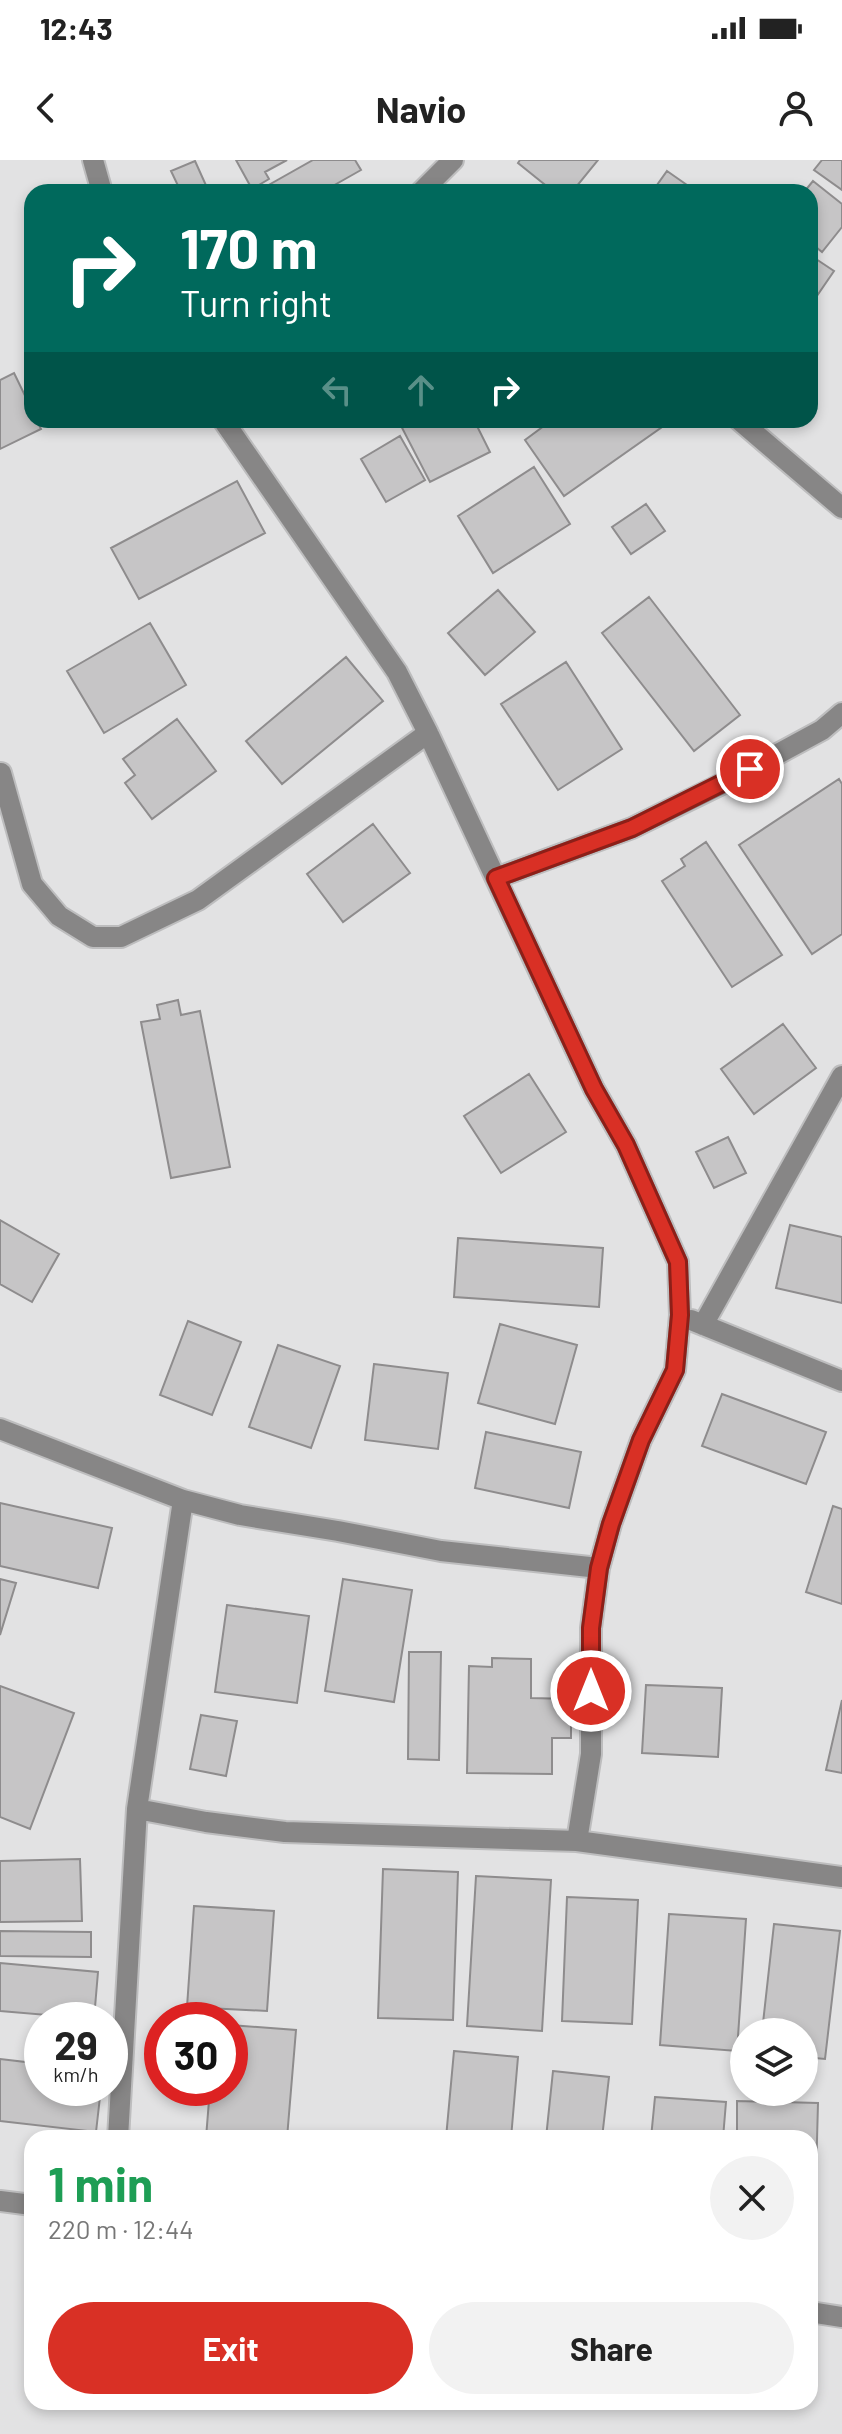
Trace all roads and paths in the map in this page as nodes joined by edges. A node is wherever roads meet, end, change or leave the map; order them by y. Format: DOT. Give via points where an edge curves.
graph roads {
  1 [pos="93,160"];
  2 [pos="453,160"];
  3 [pos="100,184"];
  4 [pos="434,184"];
  5 [pos="229,428"];
  6 [pos="748,428"];
  7 [pos="842,508"];
  8 [pos="842,713"];
  9 [pos="428,733"];
  10 [pos="1,773"];
  11 [pos="496,878"];
  12 [pos="842,1076"];
  13 [pos="680,1315"];
  14 [pos="703,1325"];
  15 [pos="842,1381"];
  16 [pos="0,1429"];
  17 [pos="183,1500"];
  18 [pos="599,1568"];
  19 [pos="137,1809"];
  20 [pos="577,1841"];
  21 [pos="842,1877"];
  22 [pos="118,2130"];
  23 [pos="0,2201"];
  24 [pos="24,2204"];
  25 [pos="818,2313"];
  26 [pos="842,2317"];
  1 -- 3 [label="street"];
  2 -- 4 [label="street"];
  5 -- 9 [label="street" via="397,672"];
  6 -- 7 [label="street"];
  8 -- 11 [label="street" via="822,730 632,828"];
  9 -- 10 [label="street" via="198,900 121,937 93,937 59,916 32,884"];
  9 -- 11 [label="street"];
  11 -- 13 [label="street" via="678,1262"];
  12 -- 14 [label="street"];
  13 -- 14 [label="street"];
  13 -- 18 [label="street" via="675,1370 641,1440"];
  14 -- 15 [label="street"];
  16 -- 17 [label="street"];
  17 -- 18 [label="street" via="441,1551"];
  17 -- 19 [label="street"];
  18 -- 20 [label="street" via="591,1628 591,1754"];
  19 -- 20 [label="street" via="285,1832"];
  19 -- 22 [label="street"];
  20 -- 21 [label="street"];
  23 -- 24 [label="street"];
  25 -- 26 [label="street"];
}
